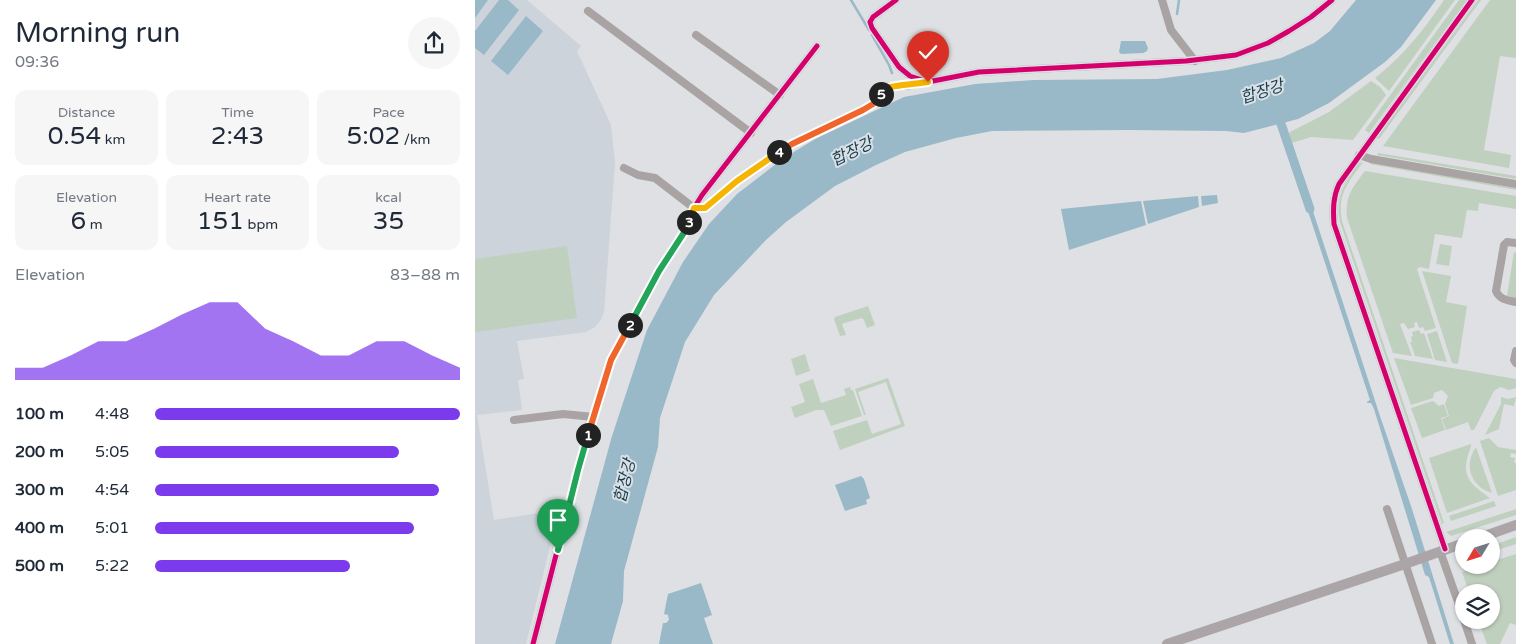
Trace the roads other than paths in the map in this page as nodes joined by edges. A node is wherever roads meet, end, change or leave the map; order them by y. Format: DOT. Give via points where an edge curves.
graph roads {
  1 [pos="896,0"];
  2 [pos="1162,0"];
  3 [pos="1332,0"];
  4 [pos="1472,0"];
  5 [pos="588,11"];
  6 [pos="696,35"];
  7 [pos="817,46"];
  8 [pos="1195,60"];
  9 [pos="928,82"];
  10 [pos="780,95"];
  11 [pos="751,133"];
  12 [pos="1359,155"];
  13 [pos="624,168"];
  14 [pos="1516,184"];
  15 [pos="694,208"];
  16 [pos="1516,243"];
  17 [pos="1516,302"];
  18 [pos="1516,351"];
  19 [pos="1516,364"];
  20 [pos="594,417"];
  21 [pos="514,420"];
  22 [pos="1387,509"];
  23 [pos="1516,525"];
  24 [pos="1500,531"];
  25 [pos="1455,546"];
  26 [pos="1443,550"];
  27 [pos="1405,564"];
  28 [pos="1455,589"];
  29 [pos="1467,629"];
  30 [pos="533,644"];
  31 [pos="1167,644"];
  32 [pos="1432,644"];
  33 [pos="1472,644"];
  1 -- 9 [label="street" via="873,17 870,22 872,28 899,67 910,76"];
  2 -- 8 [label="street" via="1171,30"];
  3 -- 8 [label="street" via="1268,43 1236,55"];
  4 -- 12 [label="street"];
  5 -- 11 [label="street"];
  6 -- 10 [label="street"];
  7 -- 10 [label="street"];
  8 -- 9 [label="street" via="979,72"];
  9 -- 15 [label="street" via="883,89 873,104 792,144 737,181 705,208"];
  10 -- 11 [label="street"];
  11 -- 15 [label="street"];
  12 -- 14 [label="street"];
  12 -- 26 [label="street" via="1334,196 1334,224"];
  13 -- 15 [label="street" via="655,178"];
  15 -- 20 [label="street" via="687,228 659,271 611,360"];
  16 -- 17 [label="street" via="1504,245 1496,291 1503,299"];
  18 -- 19 [label="street"];
  20 -- 21 [label="street" via="563,414"];
  20 -- 30 [label="street"];
  22 -- 27 [label="street"];
  23 -- 24 [label="main road"];
  25 -- 26 [label="main road"];
  26 -- 27 [label="main road"];
  26 -- 28 [label="street"];
  27 -- 31 [label="main road"];
  27 -- 32 [label="street"];
  29 -- 33 [label="street"];
}
